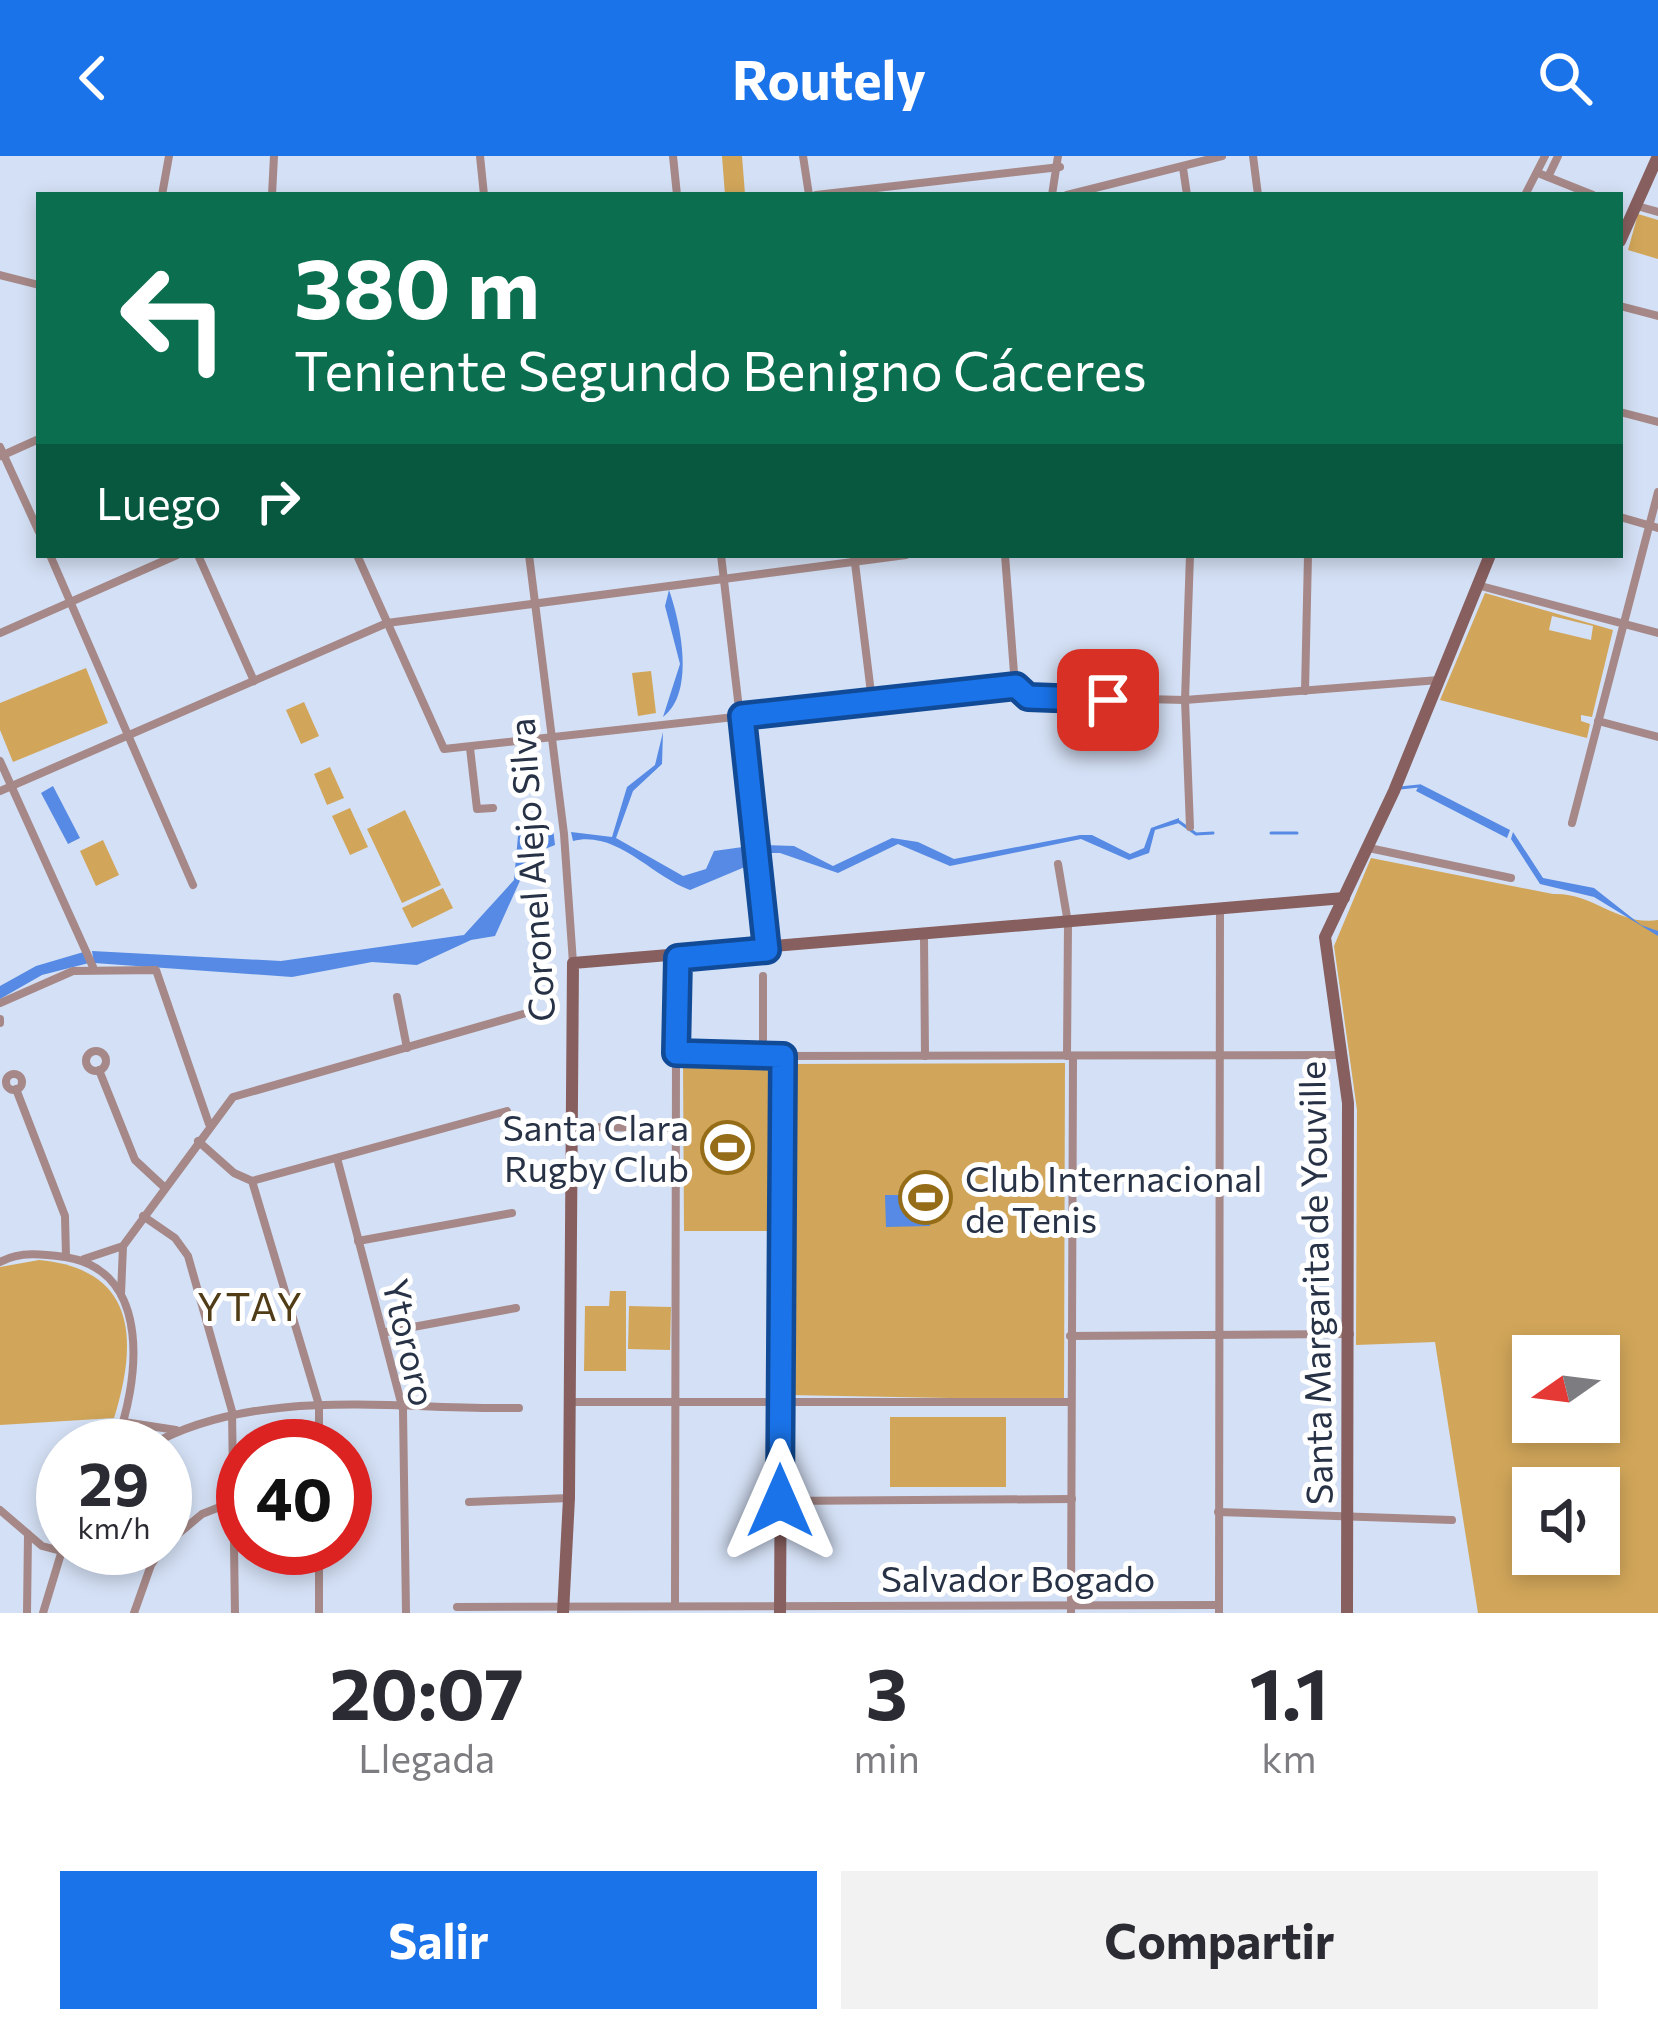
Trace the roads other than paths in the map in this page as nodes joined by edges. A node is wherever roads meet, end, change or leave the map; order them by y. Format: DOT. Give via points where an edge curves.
graph roads {
  1 [pos="170,156"];
  2 [pos="274,156"];
  3 [pos="480,156"];
  4 [pos="673,156"];
  5 [pos="803,156"];
  6 [pos="1058,156"];
  7 [pos="1222,156"];
  8 [pos="1252,156"];
  9 [pos="1545,156"];
  10 [pos="1558,156"];
  11 [pos="1658,156"];
  12 [pos="1060,167"];
  13 [pos="1183,168"];
  14 [pos="1543,175"];
  15 [pos="163,192"];
  16 [pos="272,192"];
  17 [pos="484,192"];
  18 [pos="677,192"];
  19 [pos="811,192"];
  20 [pos="839,192"];
  21 [pos="1053,192"];
  22 [pos="1080,192"];
  23 [pos="1187,192"];
  24 [pos="1258,192"];
  25 [pos="1528,192"];
  26 [pos="1586,192"];
  27 [pos="1629,207"];
  28 [pos="1658,212"];
  29 [pos="0,275"];
  30 [pos="36,284"];
  31 [pos="1623,307"];
  32 [pos="1658,316"];
  33 [pos="1623,413"];
  34 [pos="1658,422"];
  35 [pos="36,440"];
  36 [pos="1,453"];
  37 [pos="1658,492"];
  38 [pos="1623,518"];
  39 [pos="36,526"];
  40 [pos="1654,526"];
  41 [pos="51,558"];
  42 [pos="170,558"];
  43 [pos="199,558"];
  44 [pos="358,558"];
  45 [pos="529,558"];
  46 [pos="721,558"];
  47 [pos="854,558"];
  48 [pos="1005,558"];
  49 [pos="1190,558"];
  50 [pos="1308,558"];
  51 [pos="1489,558"];
  52 [pos="724,579"];
  53 [pos="1477,585"];
  54 [pos="71,602"];
  55 [pos="536,604"];
  56 [pos="387,622"];
  57 [pos="1623,623"];
  58 [pos="0,633"];
  59 [pos="1658,633"];
  60 [pos="1440,680"];
  61 [pos="254,681"];
  62 [pos="1016,686"];
  63 [pos="1305,692"];
  64 [pos="1185,700"];
  65 [pos="872,701"];
  66 [pos="742,716"];
  67 [pos="1598,721"];
  68 [pos="130,735"];
  69 [pos="1658,737"];
  70 [pos="552,739"];
  71 [pos="470,748"];
  72 [pos="0,761"];
  73 [pos="12,786"];
  74 [pos="0,791"];
  75 [pos="493,808"];
  76 [pos="1572,823"];
  77 [pos="1190,827"];
  78 [pos="1369,848"];
  79 [pos="1058,864"];
  80 [pos="1510,878"];
  81 [pos="193,885"];
  82 [pos="1344,898"];
  83 [pos="1315,900"];
  84 [pos="1220,907"];
  85 [pos="1068,923"];
  86 [pos="1326,931"];
  87 [pos="924,937"];
  88 [pos="767,950"];
  89 [pos="678,958"];
  90 [pos="573,963"];
  91 [pos="93,967"];
  92 [pos="763,976"];
  93 [pos="398,998"];
  94 [pos="0,1004"];
  95 [pos="523,1014"];
  96 [pos="407,1048"];
  97 [pos="676,1053"];
  98 [pos="1219,1055"];
  99 [pos="1342,1055"];
  100 [pos="763,1056"];
  101 [pos="783,1056"];
  102 [pos="925,1056"];
  103 [pos="1070,1056"];
  104 [pos="99,1070"];
  105 [pos="16,1089"];
  106 [pos="507,1111"];
  107 [pos="210,1126"];
  108 [pos="570,1127"];
  109 [pos="675,1128"];
  110 [pos="198,1141"];
  111 [pos="337,1159"];
  112 [pos="252,1181"];
  113 [pos="164,1187"];
  114 [pos="512,1213"];
  115 [pos="143,1216"];
  116 [pos="358,1241"];
  117 [pos="123,1246"];
  118 [pos="71,1258"];
  119 [pos="0,1262"];
  120 [pos="121,1294"];
  121 [pos="516,1308"];
  122 [pos="386,1331"];
  123 [pos="1350,1334"];
  124 [pos="1070,1336"];
  125 [pos="1218,1336"];
  126 [pos="569,1402"];
  127 [pos="674,1402"];
  128 [pos="781,1402"];
  129 [pos="1070,1402"];
  130 [pos="319,1405"];
  131 [pos="519,1408"];
  132 [pos="403,1410"];
  133 [pos="232,1411"];
  134 [pos="124,1419"];
  135 [pos="232,1419"];
  136 [pos="319,1419"];
  137 [pos="192,1425"];
  138 [pos="569,1498"];
  139 [pos="1072,1499"];
  140 [pos="780,1501"];
  141 [pos="469,1502"];
  142 [pos="0,1510"];
  143 [pos="1218,1512"];
  144 [pos="1349,1515"];
  145 [pos="1453,1520"];
  146 [pos="28,1534"];
  147 [pos="36,1541"];
  148 [pos="54,1575"];
  149 [pos="147,1575"];
  150 [pos="235,1575"];
  151 [pos="319,1575"];
  152 [pos="675,1605"];
  153 [pos="457,1607"];
  154 [pos="780,1608"];
  155 [pos="565,1609"];
  156 [pos="1071,1609"];
  157 [pos="1219,1609"];
  158 [pos="27,1613"];
  159 [pos="43,1613"];
  160 [pos="134,1613"];
  161 [pos="235,1613"];
  162 [pos="319,1613"];
  163 [pos="406,1613"];
  164 [pos="1347,1613"];
  1 -- 15 [label="street"];
  2 -- 16 [label="street"];
  3 -- 17 [label="street"];
  4 -- 18 [label="street"];
  5 -- 19 [label="street"];
  6 -- 12 [label="street"];
  7 -- 13 [label="street"];
  8 -- 24 [label="street"];
  9 -- 14 [label="street"];
  10 -- 14 [label="street"];
  11 -- 27 [label="main road"];
  12 -- 20 [label="street"];
  12 -- 21 [label="street"];
  13 -- 22 [label="street"];
  13 -- 23 [label="street"];
  14 -- 25 [label="street"];
  14 -- 26 [label="street"];
  27 -- 28 [label="street"];
  29 -- 30 [label="street"];
  31 -- 32 [label="street"];
  33 -- 34 [label="street"];
  35 -- 36 [label="street"];
  36 -- 39 [label="street"];
  37 -- 40 [label="street"];
  38 -- 40 [label="street"];
  40 -- 57 [label="street"];
  41 -- 54 [label="street"];
  42 -- 54 [label="street"];
  43 -- 61 [label="street"];
  44 -- 56 [label="street"];
  45 -- 55 [label="street, Coronel Alejo Silva"];
  46 -- 52 [label="street"];
  47 -- 52 [label="street"];
  47 -- 65 [label="street"];
  48 -- 62 [label="street"];
  49 -- 64 [label="street"];
  50 -- 63 [label="street"];
  51 -- 53 [label="main road"];
  52 -- 55 [label="street"];
  52 -- 66 [label="street"];
  53 -- 57 [label="street"];
  53 -- 60 [label="main road"];
  54 -- 58 [label="street"];
  54 -- 68 [label="street"];
  55 -- 56 [label="street"];
  55 -- 70 [label="street, Coronel Alejo Silva"];
  56 -- 61 [label="street"];
  56 -- 71 [label="street" via="444,749"];
  57 -- 59 [label="street"];
  57 -- 67 [label="street"];
  60 -- 63 [label="street"];
  60 -- 78 [label="main road"];
  61 -- 68 [label="street"];
  62 -- 64 [label="street" via="1028,697"];
  62 -- 65 [label="street"];
  63 -- 64 [label="street"];
  64 -- 77 [label="street"];
  65 -- 66 [label="street"];
  66 -- 70 [label="street"];
  66 -- 88 [label="street"];
  67 -- 69 [label="street"];
  67 -- 76 [label="street"];
  68 -- 73 [label="street"];
  68 -- 81 [label="street"];
  70 -- 71 [label="street"];
  70 -- 90 [label="street, Coronel Alejo Silva"];
  71 -- 75 [label="street" via="477,809"];
  72 -- 73 [label="street"];
  73 -- 74 [label="street"];
  73 -- 91 [label="street"];
  78 -- 80 [label="street"];
  78 -- 82 [label="main road"];
  79 -- 85 [label="street"];
  82 -- 83 [label="main road"];
  82 -- 86 [label="main road"];
  83 -- 84 [label="main road"];
  83 -- 86 [label="main road, Santa Margarita de Youville"];
  84 -- 85 [label="main road"];
  84 -- 98 [label="street"];
  85 -- 87 [label="main road"];
  85 -- 103 [label="street"];
  86 -- 99 [label="main road, Santa Margarita de Youville"];
  87 -- 88 [label="main road"];
  87 -- 102 [label="street"];
  88 -- 89 [label="main road"];
  89 -- 90 [label="main road"];
  89 -- 97 [label="main road"];
  90 -- 108 [label="main road, Coronel Alejo Silva"];
  91 -- 94 [label="street"];
  91 -- 107 [label="street" via="156,970"];
  92 -- 100 [label="street"];
  93 -- 96 [label="street"];
  95 -- 96 [label="street"];
  96 -- 107 [label="street" via="246,1092"];
  97 -- 100 [label="main road"];
  97 -- 109 [label="street"];
  98 -- 99 [label="street"];
  98 -- 103 [label="street"];
  98 -- 125 [label="street"];
  99 -- 123 [label="main road, Santa Margarita de Youville"];
  100 -- 101 [label="main road"];
  101 -- 102 [label="street"];
  101 -- 128 [label="main road"];
  102 -- 103 [label="street"];
  103 -- 124 [label="street"];
  104 -- 113 [label="street" via="135,1160"];
  105 -- 118 [label="street" via="65,1216"];
  106 -- 111 [label="street"];
  107 -- 110 [label="street"];
  108 -- 109 [label="street"];
  108 -- 126 [label="main road, Coronel Alejo Silva"];
  109 -- 127 [label="street"];
  110 -- 112 [label="street"];
  110 -- 113 [label="street"];
  111 -- 112 [label="street"];
  111 -- 116 [label="street, Ytororo"];
  112 -- 130 [label="street"];
  113 -- 115 [label="street"];
  114 -- 116 [label="street"];
  115 -- 117 [label="street"];
  115 -- 133 [label="street" via="188,1256"];
  116 -- 122 [label="street, Ytororo"];
  117 -- 118 [label="street"];
  117 -- 120 [label="street"];
  118 -- 119 [label="street" via="27,1254"];
  118 -- 120 [label="street" via="96,1266"];
  120 -- 134 [label="street" via="134,1342"];
  121 -- 122 [label="street"];
  122 -- 132 [label="street, Ytororo"];
  123 -- 125 [label="street"];
  123 -- 144 [label="main road, Santa Margarita de Youville"];
  124 -- 125 [label="street"];
  124 -- 129 [label="street"];
  125 -- 143 [label="street"];
  126 -- 127 [label="street"];
  126 -- 138 [label="main road, Coronel Alejo Silva"];
  127 -- 128 [label="street"];
  127 -- 152 [label="street"];
  128 -- 129 [label="street"];
  128 -- 140 [label="main road"];
  129 -- 139 [label="street"];
  130 -- 132 [label="street"];
  130 -- 133 [label="street"];
  130 -- 136 [label="street"];
  131 -- 132 [label="street"];
  132 -- 163 [label="street, Ytororo"];
  133 -- 135 [label="street"];
  133 -- 137 [label="street"];
  138 -- 141 [label="street"];
  138 -- 155 [label="main road, Coronel Alejo Silva"];
  139 -- 140 [label="street"];
  139 -- 156 [label="street"];
  140 -- 154 [label="main road"];
  142 -- 146 [label="street"];
  143 -- 144 [label="street"];
  143 -- 157 [label="street"];
  144 -- 145 [label="street"];
  144 -- 164 [label="main road, Santa Margarita de Youville"];
  146 -- 147 [label="street"];
  146 -- 158 [label="street"];
  148 -- 159 [label="street"];
  149 -- 160 [label="street"];
  150 -- 161 [label="street"];
  151 -- 162 [label="street"];
  152 -- 154 [label="street, Salvador Bogado"];
  152 -- 155 [label="street, Salvador Bogado"];
  153 -- 155 [label="street, Salvador Bogado"];
  154 -- 156 [label="street, Salvador Bogado"];
  156 -- 157 [label="street, Salvador Bogado"];
}
